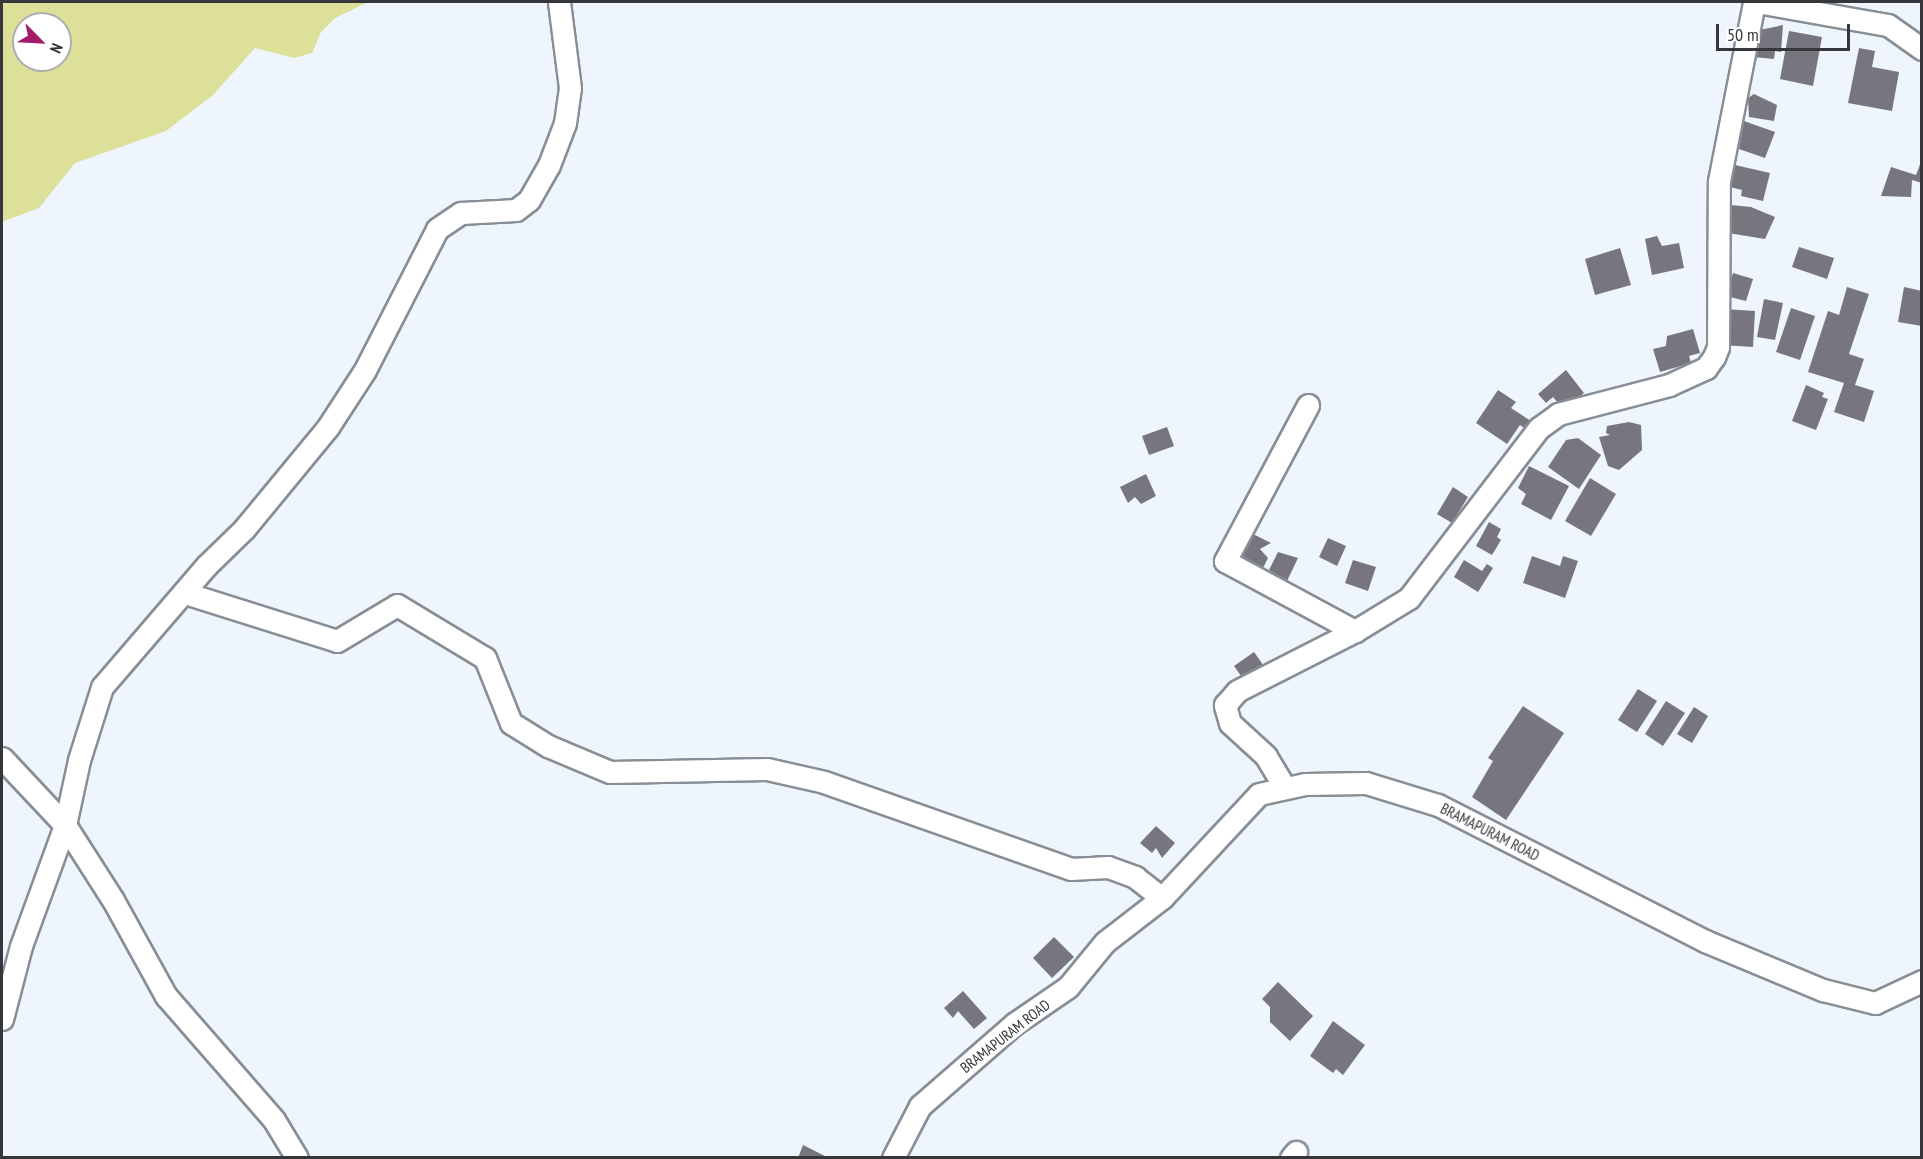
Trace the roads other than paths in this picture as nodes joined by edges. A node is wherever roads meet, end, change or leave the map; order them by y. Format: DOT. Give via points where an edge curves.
graph roads {
  1 [pos="559,2"];
  2 [pos="1755,2"];
  3 [pos="1922,49"];
  4 [pos="1308,405"];
  5 [pos="185,593"];
  6 [pos="1355,632"];
  7 [pos="2,758"];
  8 [pos="1285,788"];
  9 [pos="65,825"];
  10 [pos="1162,898"];
  11 [pos="1922,981"];
  12 [pos="2,1019"];
  13 [pos="297,1158"];
  14 [pos="893,1158"];
  1 -- 5 [label="street" via="570,88 565,123 549,165 529,200 516,210 460,213 437,229 365,370 328,427"];
  2 -- 3 [label="street" via="1888,25"];
  2 -- 6 [label="street" via="1719,181 1718,347 1713,357 1706,368 1669,385 1576,408 1539,428 1423,584 1409,598"];
  4 -- 6 [label="street" via="1225,561"];
  5 -- 9 [label="street" via="102,687 79,760"];
  5 -- 10 [label="street" via="338,641 398,605 485,658 511,723 548,746 610,772 767,770 824,782 1071,869 1108,867 1135,877"];
  6 -- 8 [label="street" via="1237,691 1225,705 1230,723 1266,756"];
  7 -- 9 [label="street"];
  8 -- 10 [label="street, BRAMAPURAM ROAD" via="1259,794"];
  8 -- 11 [label="street, BRAMAPURAM ROAD" via="1305,783 1366,783 1438,805 1705,941 1823,990 1875,1003"];
  9 -- 12 [label="street" via="21,946"];
  9 -- 13 [label="street" via="113,900 166,996 274,1120"];
  10 -- 14 [label="street, BRAMAPURAM ROAD" via="1105,942 1068,987 1014,1024 920,1106"];
}
